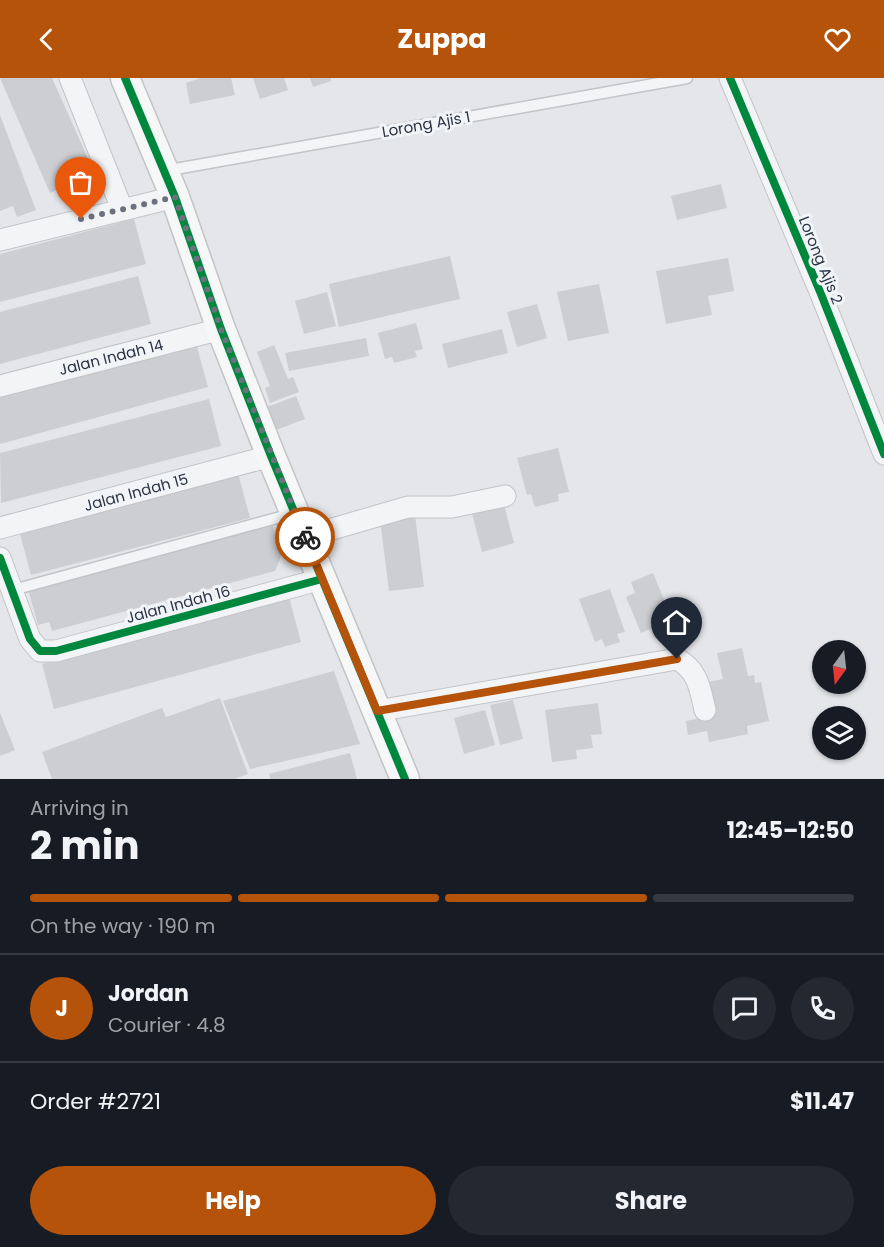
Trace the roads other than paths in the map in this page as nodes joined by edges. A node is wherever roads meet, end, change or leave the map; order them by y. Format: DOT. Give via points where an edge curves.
graph roads {
  1 [pos="70,78"];
  2 [pos="125,78"];
  3 [pos="687,78"];
  4 [pos="730,78"];
  5 [pos="164,171"];
  6 [pos="175,197"];
  7 [pos="122,209"];
  8 [pos="0,240"];
  9 [pos="221,329"];
  10 [pos="0,386"];
  11 [pos="884,454"];
  12 [pos="271,456"];
  13 [pos="505,496"];
  14 [pos="300,525"];
  15 [pos="0,528"];
  16 [pos="0,558"];
  17 [pos="322,579"];
  18 [pos="13,590"];
  19 [pos="705,710"];
  20 [pos="377,711"];
  21 [pos="405,779"];
  1 -- 7 [label="street"];
  2 -- 5 [label="street"];
  3 -- 5 [label="lane, Lorong Ajis 1"];
  4 -- 11 [label="street, Lorong Ajis 2"];
  5 -- 6 [label="street"];
  6 -- 7 [label="street"];
  6 -- 9 [label="street"];
  7 -- 8 [label="street"];
  9 -- 10 [label="street, Jalan Indah 14"];
  9 -- 12 [label="street"];
  12 -- 14 [label="street"];
  12 -- 15 [label="street, Jalan Indah 15"];
  13 -- 14 [label="street" via="452,507 408,507"];
  14 -- 17 [label="street"];
  14 -- 18 [label="lane"];
  16 -- 18 [label="street"];
  17 -- 18 [label="street, Jalan Indah 16" via="56,651 40,651 30,639"];
  17 -- 20 [label="street"];
  19 -- 20 [label="street" via="690,666 677,659"];
  20 -- 21 [label="street"];
}
